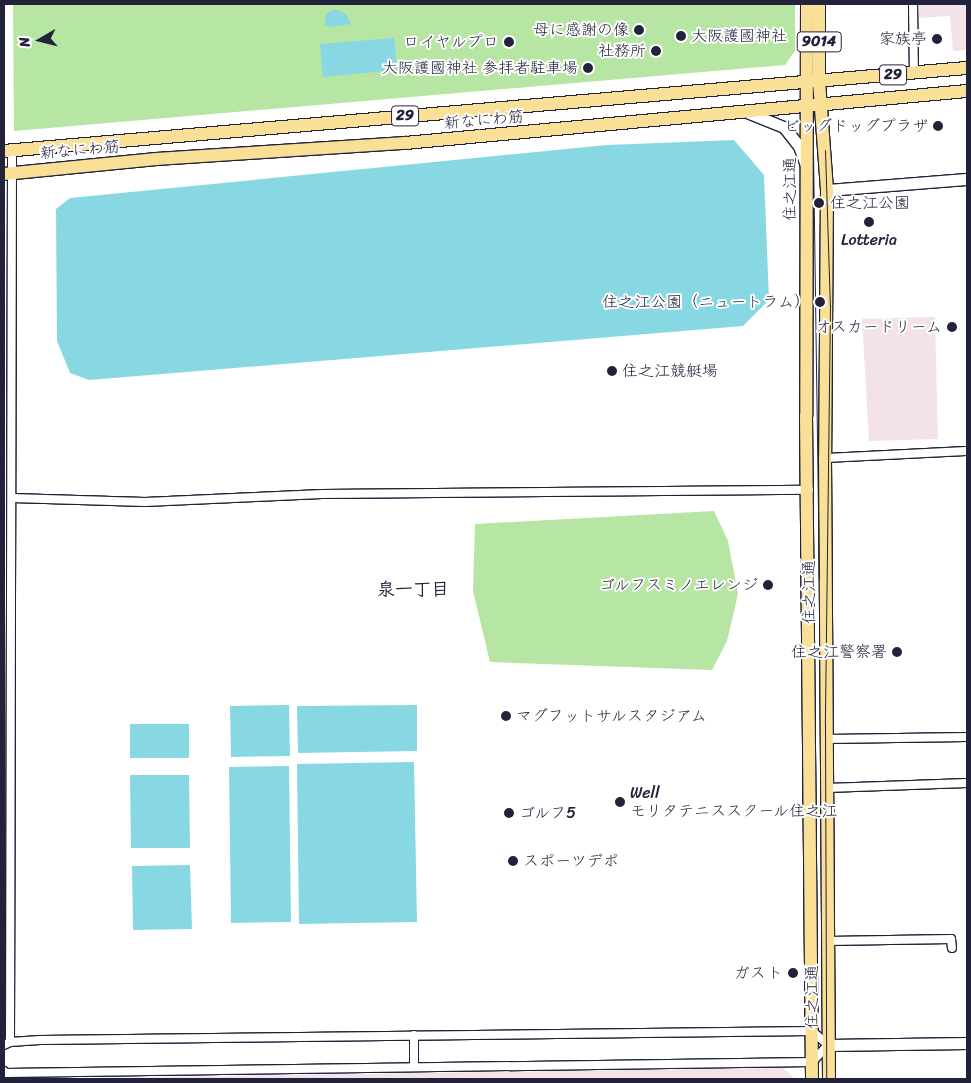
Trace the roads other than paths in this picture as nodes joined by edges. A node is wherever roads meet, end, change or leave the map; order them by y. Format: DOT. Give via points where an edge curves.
graph roads {
  1 [pos="807,4"];
  2 [pos="820,4"];
  3 [pos="913,4"];
  4 [pos="967,68"];
  5 [pos="914,73"];
  6 [pos="813,82"];
  7 [pos="967,91"];
  8 [pos="822,105"];
  9 [pos="806,108"];
  10 [pos="749,113"];
  11 [pos="8,151"];
  12 [pos="807,169"];
  13 [pos="8,173"];
  14 [pos="967,179"];
  15 [pos="827,190"];
  16 [pos="967,451"];
  17 [pos="825,458"];
  18 [pos="809,490"];
  19 [pos="12,498"];
  20 [pos="967,736"];
  21 [pos="827,739"];
  22 [pos="967,784"];
  23 [pos="827,788"];
  24 [pos="828,942"];
  25 [pos="952,948"];
  26 [pos="812,1031"];
  27 [pos="414,1035"];
  28 [pos="967,1043"];
  29 [pos="7,1044"];
  30 [pos="828,1045"];
  31 [pos="812,1062"];
  32 [pos="414,1067"];
  33 [pos="4,1071"];
  34 [pos="812,1079"];
  35 [pos="829,1079"];
  1 -- 6 [label="main road, 9014"];
  2 -- 6 [label="main road, 9014"];
  3 -- 5 [label="street"];
  4 -- 5 [label="main road, 新なにわ筋 / 29"];
  5 -- 6 [label="main road, 新なにわ筋 / 29"];
  6 -- 8 [label="main road, 9014"];
  6 -- 9 [label="main road, 9014"];
  6 -- 11 [label="main road, 新なにわ筋 / 29"];
  7 -- 8 [label="main road, 新なにわ筋 / 29"];
  8 -- 9 [label="main road, 新なにわ筋 / 29"];
  8 -- 15 [label="main road, 住之江通"];
  9 -- 10 [label="main road, 新なにわ筋 / 29"];
  9 -- 12 [label="main road, 住之江通"];
  10 -- 12 [label="street" via="784,127 799,146"];
  10 -- 13 [label="main road, 新なにわ筋 / 29"];
  11 -- 13 [label="street"];
  12 -- 18 [label="main road, 住之江通"];
  13 -- 19 [label="street"];
  14 -- 15 [label="street"];
  15 -- 17 [label="main road, 住之江通"];
  16 -- 17 [label="street"];
  17 -- 21 [label="main road, 住之江通"];
  18 -- 19 [label="street" via="342,494 145,502"];
  18 -- 26 [label="main road, 住之江通"];
  19 -- 29 [label="street"];
  20 -- 21 [label="street"];
  21 -- 23 [label="main road, 住之江通"];
  22 -- 23 [label="street"];
  23 -- 24 [label="main road, 住之江通"];
  24 -- 25 [label="street" via="952,939"];
  24 -- 30 [label="main road, 住之江通"];
  26 -- 27 [label="street"];
  26 -- 30 [label="street"];
  26 -- 31 [label="main road, 住之江通"];
  27 -- 29 [label="street"];
  27 -- 32 [label="street"];
  28 -- 30 [label="street"];
  30 -- 31 [label="street"];
  30 -- 35 [label="main road, 住之江通"];
  31 -- 32 [label="street"];
  31 -- 34 [label="main road, 住之江通"];
  32 -- 33 [label="street"];
}
